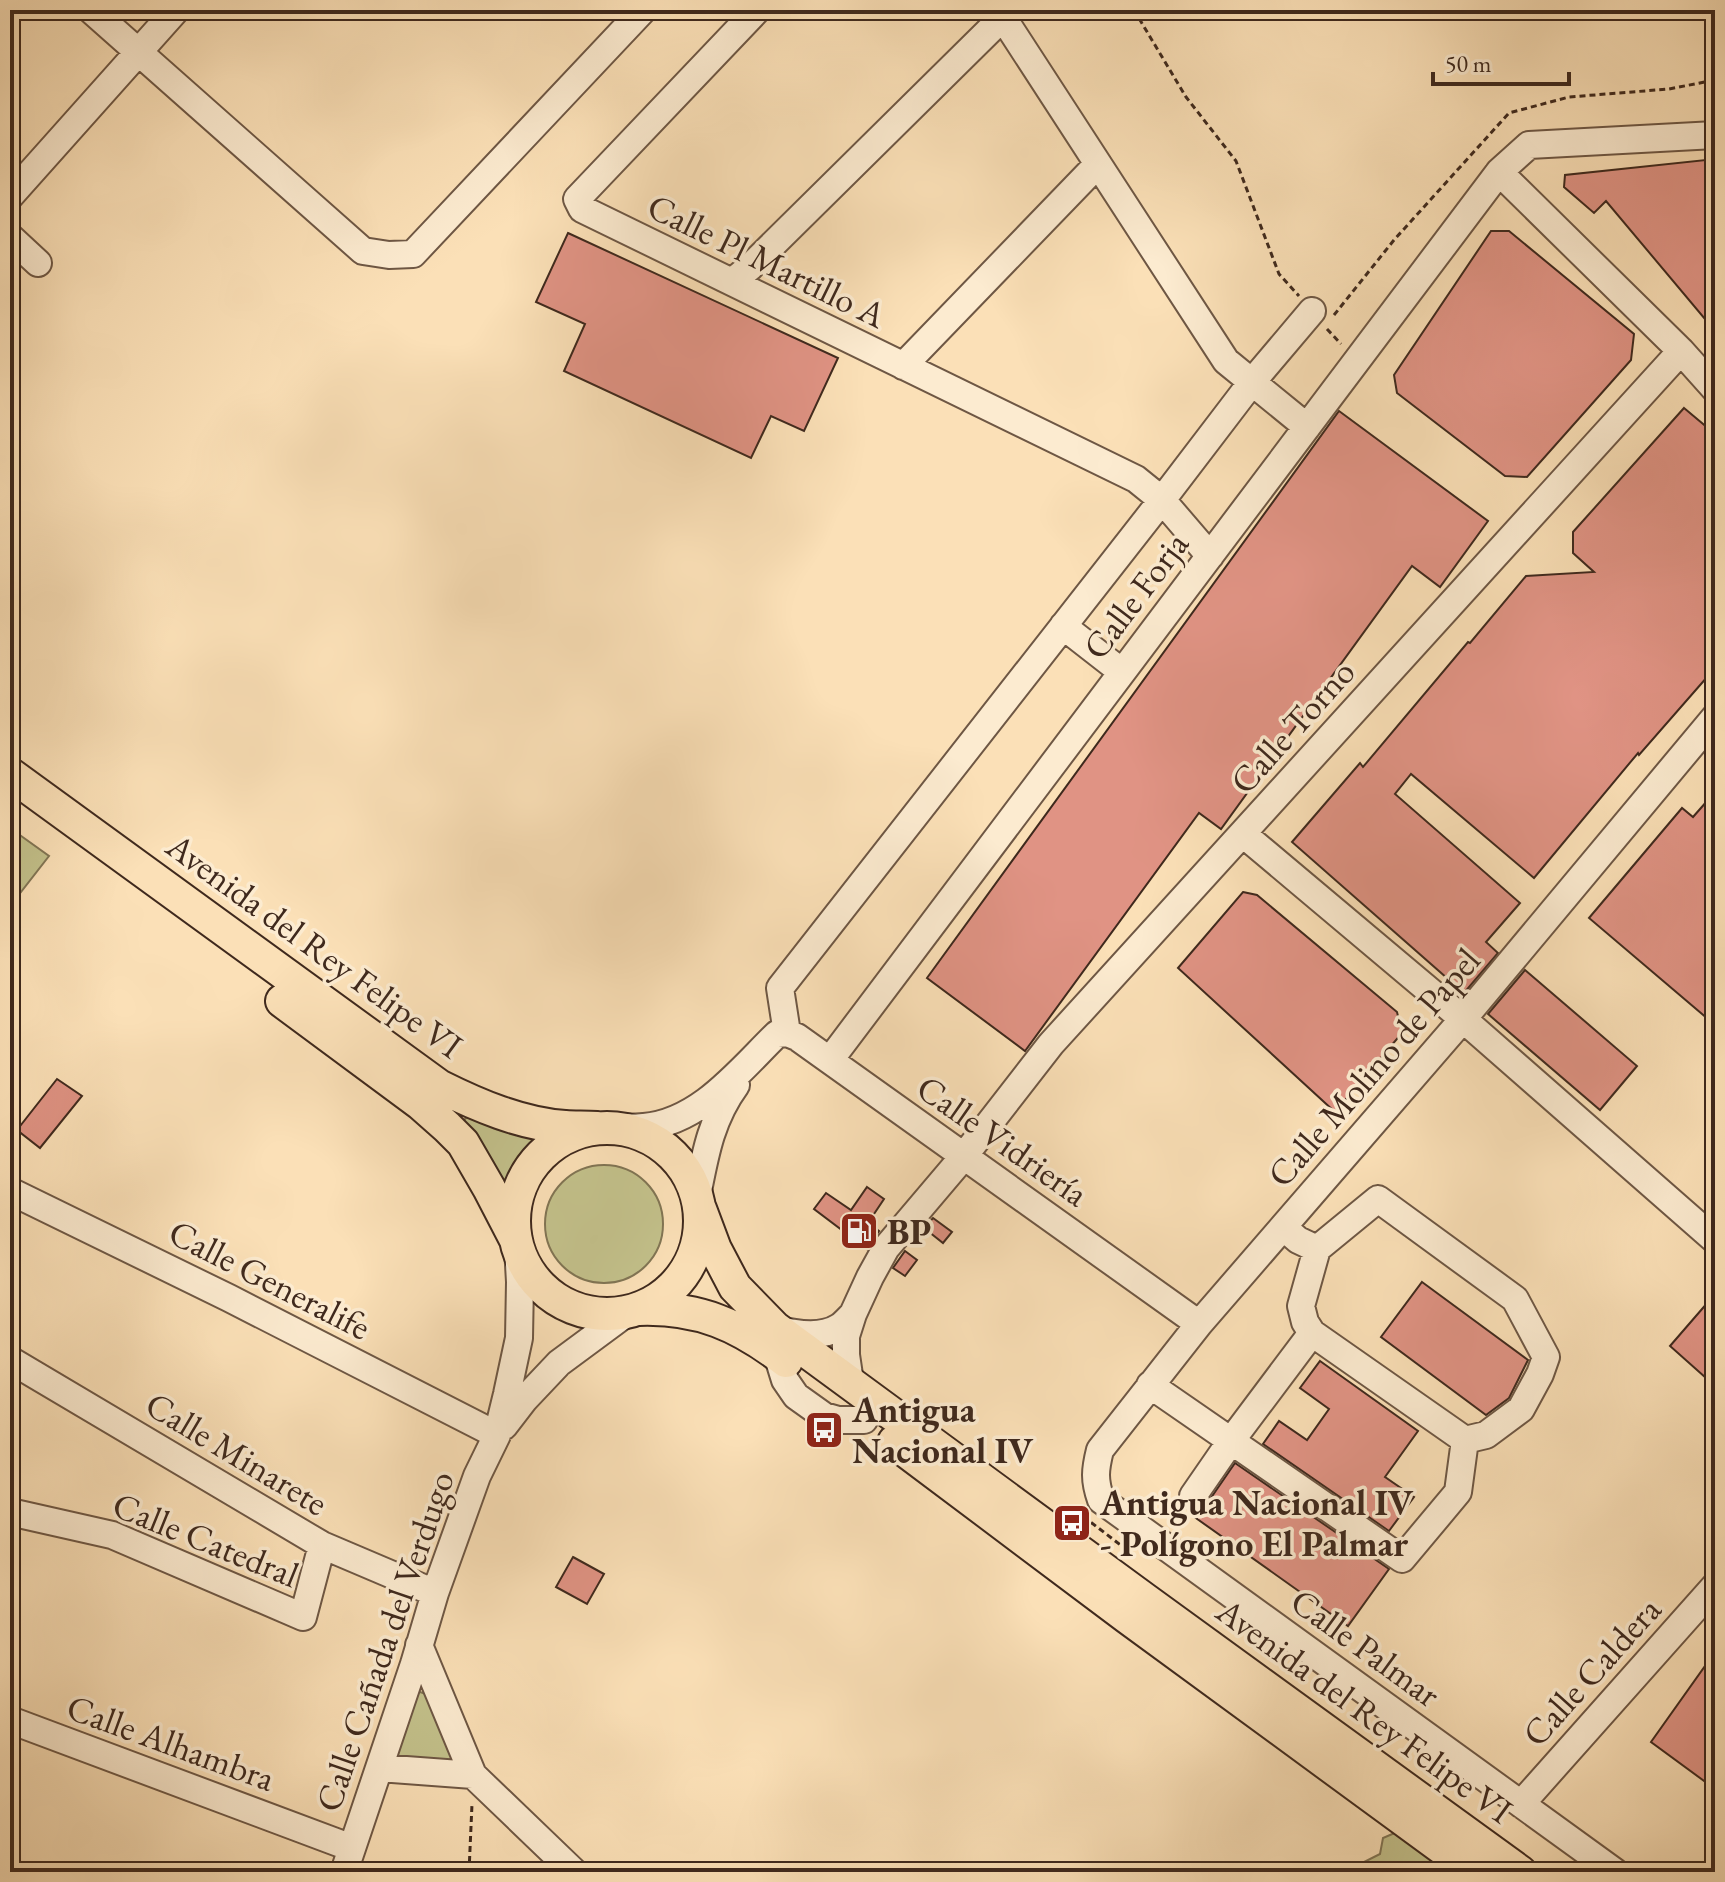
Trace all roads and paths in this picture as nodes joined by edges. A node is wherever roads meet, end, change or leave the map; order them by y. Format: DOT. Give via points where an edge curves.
graph roads {
  1 [pos="91,10"];
  2 [pos="176,10"];
  3 [pos="643,10"];
  4 [pos="757,10"];
  5 [pos="1134,10"];
  6 [pos="1001,14"];
  7 [pos="139,52"];
  8 [pos="1715,135"];
  9 [pos="1098,164"];
  10 [pos="1499,172"];
  11 [pos="10,196"];
  12 [pos="10,237"];
  13 [pos="38,263"];
  14 [pos="732,282"];
  15 [pos="1312,311"];
  16 [pos="1681,351"];
  17 [pos="1356,361"];
  18 [pos="903,366"];
  19 [pos="1252,382"];
  20 [pos="1715,389"];
  21 [pos="1307,427"];
  22 [pos="1162,500"];
  23 [pos="1210,556"];
  24 [pos="1063,626"];
  25 [pos="1122,672"];
  26 [pos="1715,717"];
  27 [pos="10,774"];
  28 [pos="10,801"];
  29 [pos="1243,834"];
  30 [pos="1463,1019"];
  31 [pos="776,1040"];
  32 [pos="830,1060"];
  33 [pos="607,1128"];
  34 [pos="964,1156"];
  35 [pos="10,1191"];
  36 [pos="698,1202"];
  37 [pos="1283,1227"];
  38 [pos="1712,1231"];
  39 [pos="517,1243"];
  40 [pos="1317,1249"];
  41 [pos="633,1310"];
  42 [pos="853,1314"];
  43 [pos="1199,1324"];
  44 [pos="1312,1333"];
  45 [pos="776,1341"];
  46 [pos="10,1360"];
  47 [pos="850,1382"];
  48 [pos="1150,1385"];
  49 [pos="497,1435"];
  50 [pos="1465,1440"];
  51 [pos="1231,1441"];
  52 [pos="1095,1468"];
  53 [pos="1193,1496"];
  54 [pos="10,1512"];
  55 [pos="322,1545"];
  56 [pos="1715,1586"];
  57 [pos="435,1593"];
  58 [pos="419,1645"];
  59 [pos="10,1720"];
  60 [pos="379,1768"];
  61 [pos="473,1775"];
  62 [pos="1521,1804"];
  63 [pos="348,1860"];
  64 [pos="469,1872"];
  65 [pos="574,1872"];
  66 [pos="1475,1872"];
  67 [pos="1520,1872"];
  68 [pos="1615,1872"];
  1 -- 7 [label="street"];
  2 -- 7 [label="street"];
  3 -- 7 [label="street" via="413,254 363,251"];
  4 -- 14 [label="street, Calle Pl Martillo A" via="577,199 582,209"];
  5 -- 15 [label="path" via="1186,97 1236,161 1279,274"];
  6 -- 9 [label="street"];
  6 -- 14 [label="street"];
  7 -- 11 [label="street"];
  8 -- 10 [label="street, Calle Forja" via="1529,145"];
  9 -- 18 [label="street"];
  9 -- 19 [label="street" via="1226,361"];
  10 -- 16 [label="street"];
  10 -- 17 [label="street, Calle Forja"];
  12 -- 13 [label="street"];
  14 -- 18 [label="street, Calle Pl Martillo A"];
  15 -- 17 [label="path"];
  15 -- 19 [label="street"];
  16 -- 20 [label="street"];
  16 -- 29 [label="street, Calle Torno"];
  17 -- 21 [label="street, Calle Forja"];
  18 -- 22 [label="street, Calle Pl Martillo A" via="1136,479"];
  19 -- 21 [label="street"];
  19 -- 22 [label="street"];
  21 -- 23 [label="street, Calle Forja"];
  22 -- 23 [label="street, Calle Pl Martillo A"];
  22 -- 24 [label="street"];
  23 -- 25 [label="street, Calle Forja"];
  24 -- 25 [label="street"];
  24 -- 31 [label="street" via="780,988"];
  25 -- 32 [label="street, Calle Forja"];
  26 -- 30 [label="street, Calle Molino de Papel"];
  27 -- 33 [label="main road, Avenida del Rey Felipe VI" via="439,1086 534,1122"];
  28 -- 39 [label="main road, Avenida del Rey Felipe VI" via="421,1104 463,1143"];
  29 -- 30 [label="street"];
  29 -- 34 [label="street, Calle Torno" via="1051,1044"];
  30 -- 37 [label="street, Calle Molino de Papel"];
  30 -- 38 [label="street"];
  31 -- 32 [label="street, Calle Vidriería" via="797,1037"];
  31 -- 33 [label="street" via="694,1110 644,1127"];
  31 -- 36 [label="street" via="728,1096 711,1129"];
  32 -- 34 [label="street, Calle Vidriería"];
  33 -- 36 [label="main road" via="640,1133 659,1143 689,1175"];
  33 -- 39 [label="main road" via="567,1136 541,1154 519,1194"];
  34 -- 42 [label="street, Calle Torno" via="886,1248"];
  34 -- 43 [label="street, Calle Vidriería"];
  35 -- 49 [label="street, Calle Generalife"];
  36 -- 41 [label="main road" via="700,1230 687,1270 666,1293"];
  36 -- 45 [label="main road, Avenida del Rey Felipe VI" via="735,1287"];
  37 -- 40 [label="street"];
  37 -- 43 [label="street, Calle Molino de Papel"];
  39 -- 41 [label="main road" via="530,1272 548,1293 600,1314"];
  39 -- 49 [label="street" via="519,1338"];
  40 -- 44 [label="street" via="1301,1306"];
  40 -- 50 [label="street" via="1378,1199 1515,1299 1546,1357 1540,1374 1521,1409 1486,1435"];
  41 -- 45 [label="main road, Avenida del Rey Felipe VI" via="664,1308"];
  41 -- 49 [label="street" via="559,1363"];
  42 -- 45 [label="street" via="838,1328 793,1333"];
  42 -- 47 [label="street, Calle Torno" via="846,1336"];
  43 -- 48 [label="street, Calle Molino de Papel"];
  44 -- 50 [label="street"];
  44 -- 51 [label="street"];
  45 -- 47 [label="main road, Avenida del Rey Felipe VI"];
  45 -- 66 [label="main road, Avenida del Rey Felipe VI" via="864,1420"];
  46 -- 55 [label="street, Calle Minarete"];
  47 -- 67 [label="main road, Avenida del Rey Felipe VI"];
  48 -- 51 [label="street"];
  48 -- 52 [label="street, Calle Molino de Papel" via="1100,1450"];
  49 -- 57 [label="street, Calle Cañada del Verdugo"];
  50 -- 51 [label="street" via="1458,1492 1402,1559"];
  51 -- 53 [label="street"];
  52 -- 62 [label="street, Calle Palmar" via="1101,1500"];
  54 -- 55 [label="street, Calle Catedral" via="112,1535 303,1617"];
  55 -- 57 [label="street, Calle Minarete"];
  56 -- 62 [label="street, Calle Caldera"];
  57 -- 58 [label="street, Calle Cañada del Verdugo"];
  58 -- 60 [label="street, Calle Cañada del Verdugo"];
  58 -- 61 [label="street"];
  59 -- 63 [label="street, Calle Alhambra"];
  60 -- 61 [label="street"];
  60 -- 63 [label="street, Calle Cañada del Verdugo"];
  61 -- 64 [label="path"];
  61 -- 65 [label="street"];
  62 -- 68 [label="street, Calle Palmar"];
}
